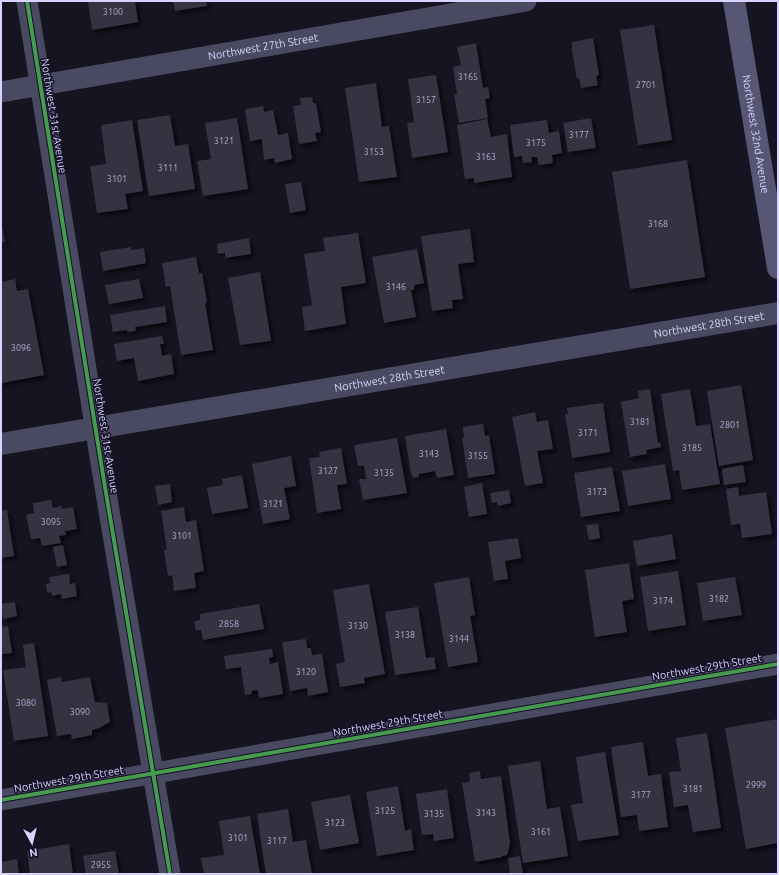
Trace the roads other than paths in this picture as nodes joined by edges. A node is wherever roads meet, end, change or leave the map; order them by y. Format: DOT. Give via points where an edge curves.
graph roads {
  1 [pos="27,1"];
  2 [pos="526,1"];
  3 [pos="734,1"];
  4 [pos="40,85"];
  5 [pos="1,92"];
  6 [pos="778,268"];
  7 [pos="778,313"];
  8 [pos="95,428"];
  9 [pos="1,444"];
  10 [pos="778,664"];
  11 [pos="153,773"];
  12 [pos="1,800"];
  13 [pos="170,874"];
  1 -- 4 [label="street, Northwest 31st Avenue"];
  2 -- 4 [label="street, Northwest 27th Street"];
  3 -- 6 [label="main road, Northwest 32nd Avenue"];
  4 -- 5 [label="street, Northwest 27th Street"];
  4 -- 8 [label="street, Northwest 31st Avenue"];
  7 -- 8 [label="street, Northwest 28th Street"];
  8 -- 9 [label="street, Northwest 28th Street"];
  8 -- 11 [label="street, Northwest 31st Avenue"];
  10 -- 11 [label="street, Northwest 29th Street"];
  11 -- 12 [label="street, Northwest 29th Street"];
  11 -- 13 [label="street, Northwest 31st Avenue"];
}
